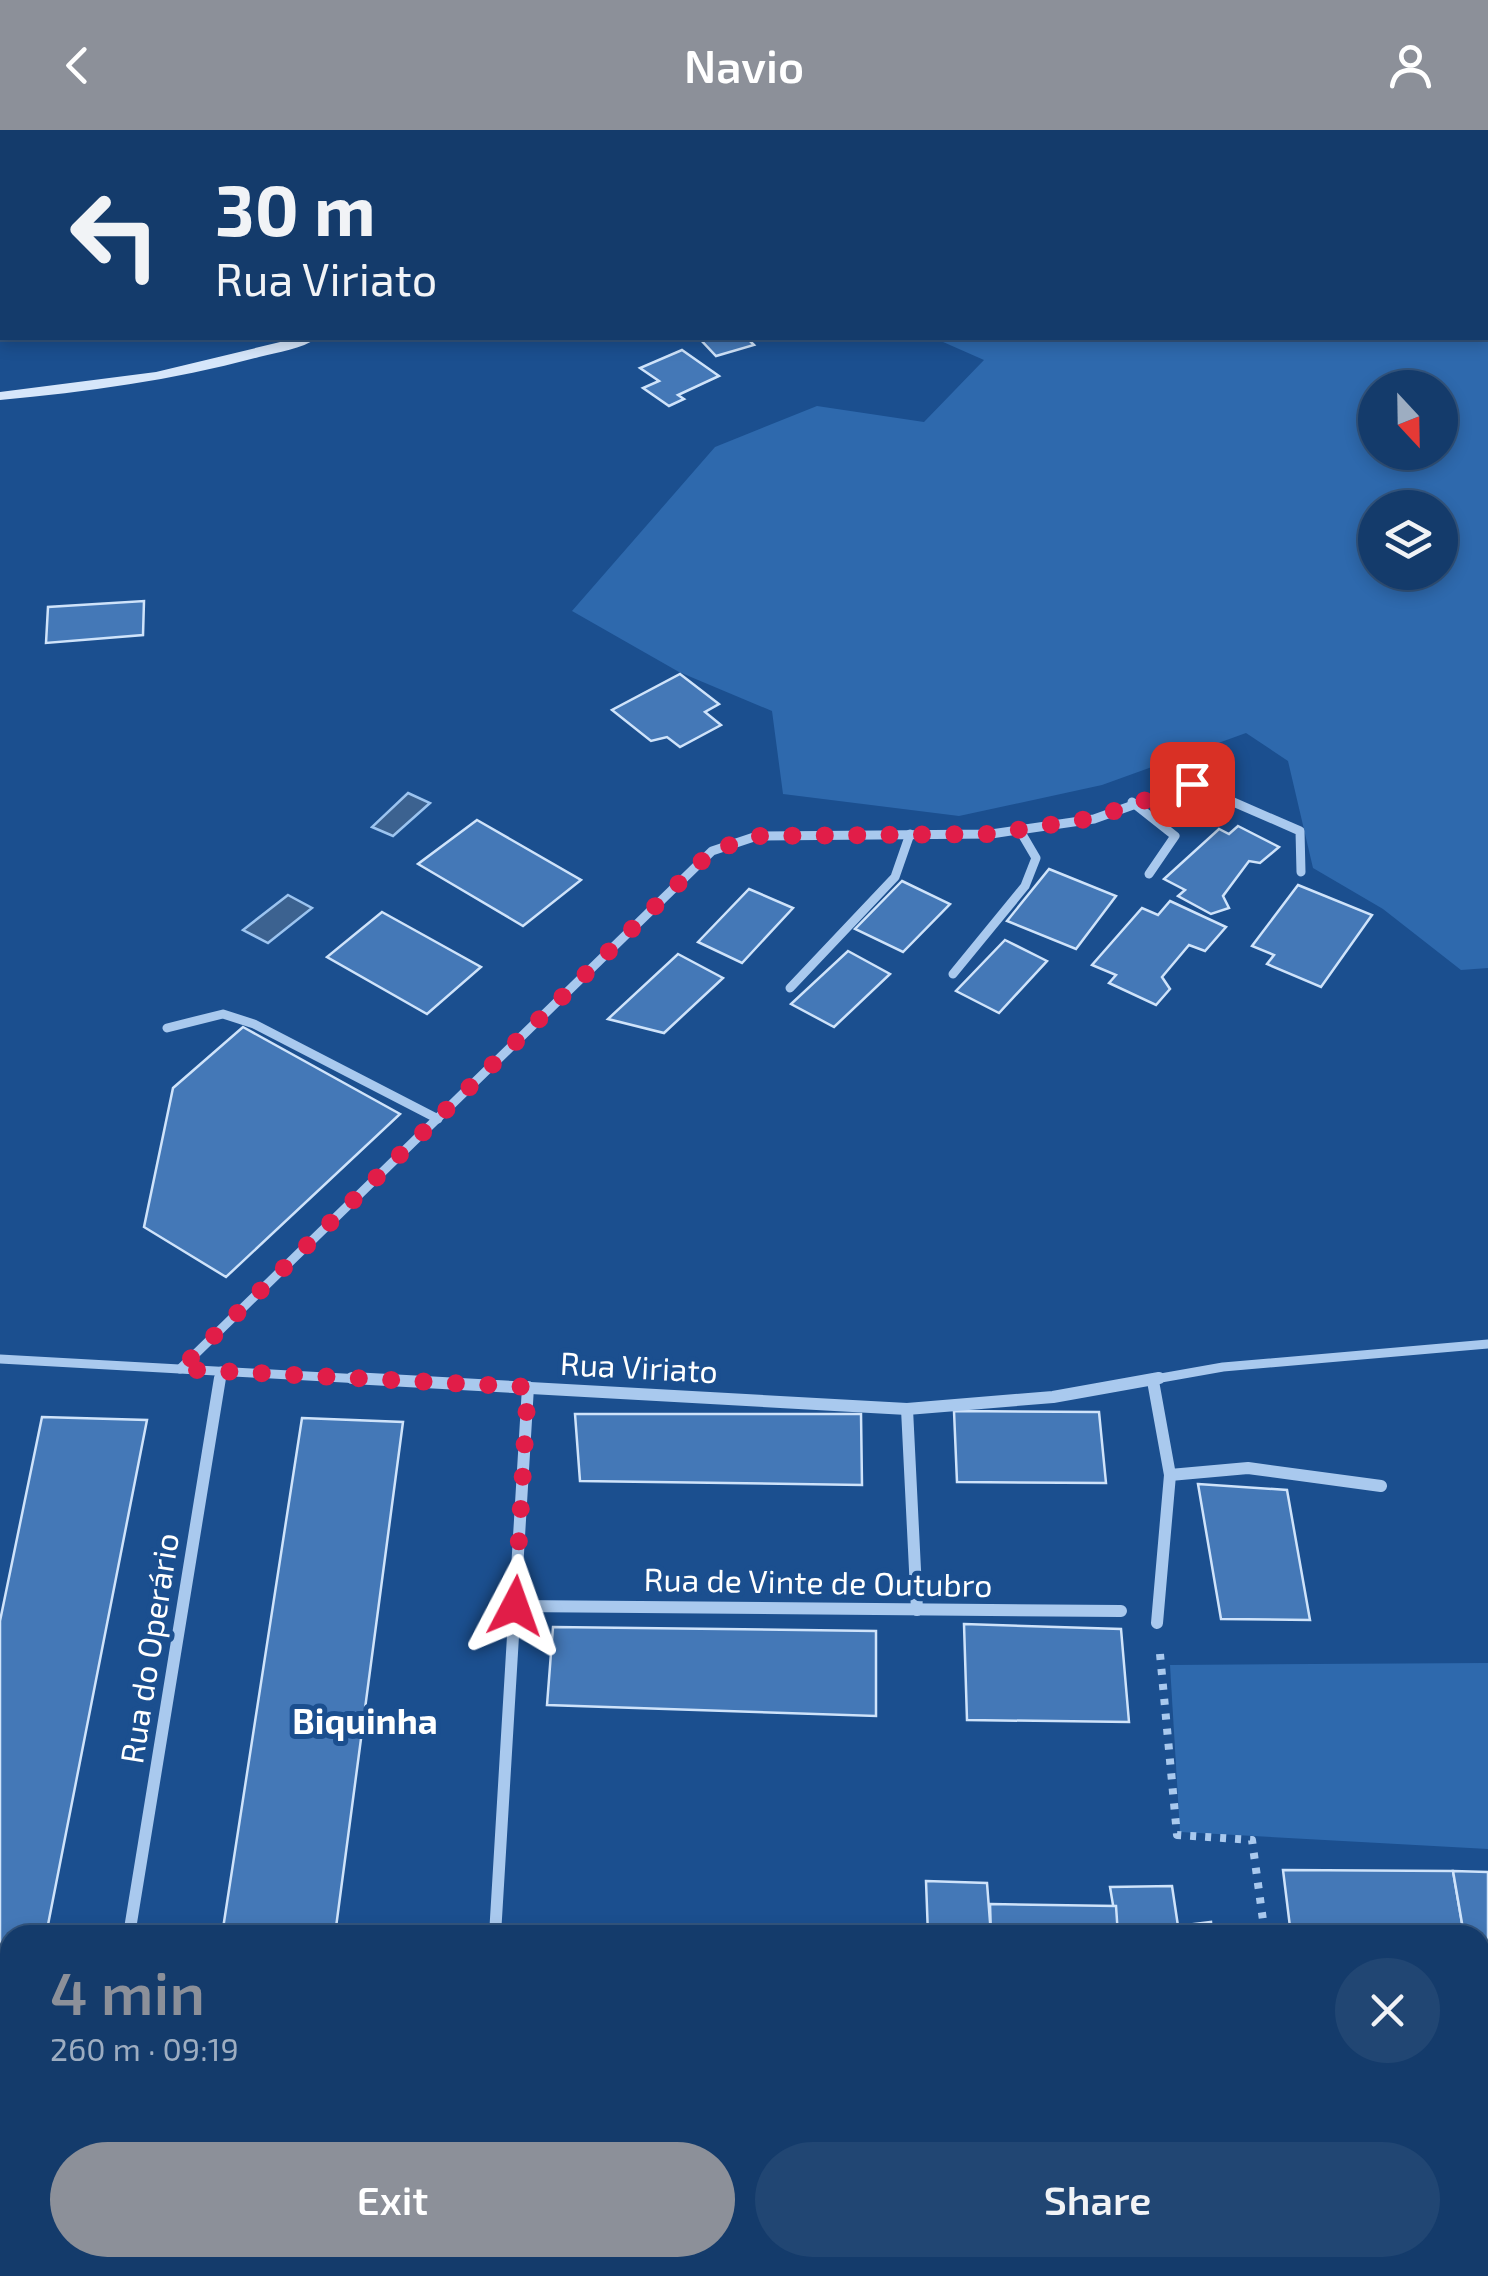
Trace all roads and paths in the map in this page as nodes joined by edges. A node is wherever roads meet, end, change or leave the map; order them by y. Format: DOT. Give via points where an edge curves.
graph roads {
  1 [pos="302,340"];
  2 [pos="0,396"];
  3 [pos="1132,802"];
  4 [pos="1019,829"];
  5 [pos="910,834"];
  6 [pos="1301,872"];
  7 [pos="1149,874"];
  8 [pos="952,974"];
  9 [pos="790,988"];
  10 [pos="167,1028"];
  11 [pos="438,1119"];
  12 [pos="1488,1344"];
  13 [pos="0,1359"];
  14 [pos="180,1369"];
  15 [pos="221,1370"];
  16 [pos="1153,1381"];
  17 [pos="528,1387"];
  18 [pos="907,1408"];
  19 [pos="1170,1475"];
  20 [pos="1380,1486"];
  21 [pos="515,1606"];
  22 [pos="917,1610"];
  23 [pos="1120,1612"];
  24 [pos="1157,1623"];
  25 [pos="132,1925"];
  26 [pos="496,1925"];
  27 [pos="1263,1925"];
  1 -- 2 [label="main road" via="172,374"];
  3 -- 4 [label="street" via="1094,818"];
  3 -- 6 [label="street" via="1192,784 1250,806 1300,830"];
  3 -- 7 [label="street" via="1175,836"];
  4 -- 5 [label="street"];
  4 -- 8 [label="street" via="1036,858 1025,886"];
  5 -- 9 [label="street" via="895,876"];
  5 -- 11 [label="street" via="757,836 712,851"];
  10 -- 11 [label="street" via="223,1014 254,1024"];
  11 -- 14 [label="street"];
  12 -- 16 [label="street, Rua Viriato" via="1223,1367"];
  13 -- 14 [label="street, Rua Viriato"];
  14 -- 15 [label="street, Rua Viriato"];
  15 -- 17 [label="street, Rua Viriato"];
  15 -- 25 [label="street, Rua do Operário"];
  16 -- 18 [label="street, Rua Viriato"];
  16 -- 19 [label="street"];
  17 -- 18 [label="street, Rua Viriato"];
  17 -- 21 [label="street"];
  18 -- 22 [label="street"];
  19 -- 20 [label="street" via="1248,1468"];
  19 -- 24 [label="street"];
  21 -- 22 [label="street, Rua de Vinte de Outubro"];
  21 -- 26 [label="street"];
  22 -- 23 [label="street, Rua de Vinte de Outubro"];
  24 -- 27 [label="path" via="1177,1835 1252,1840"];
}
